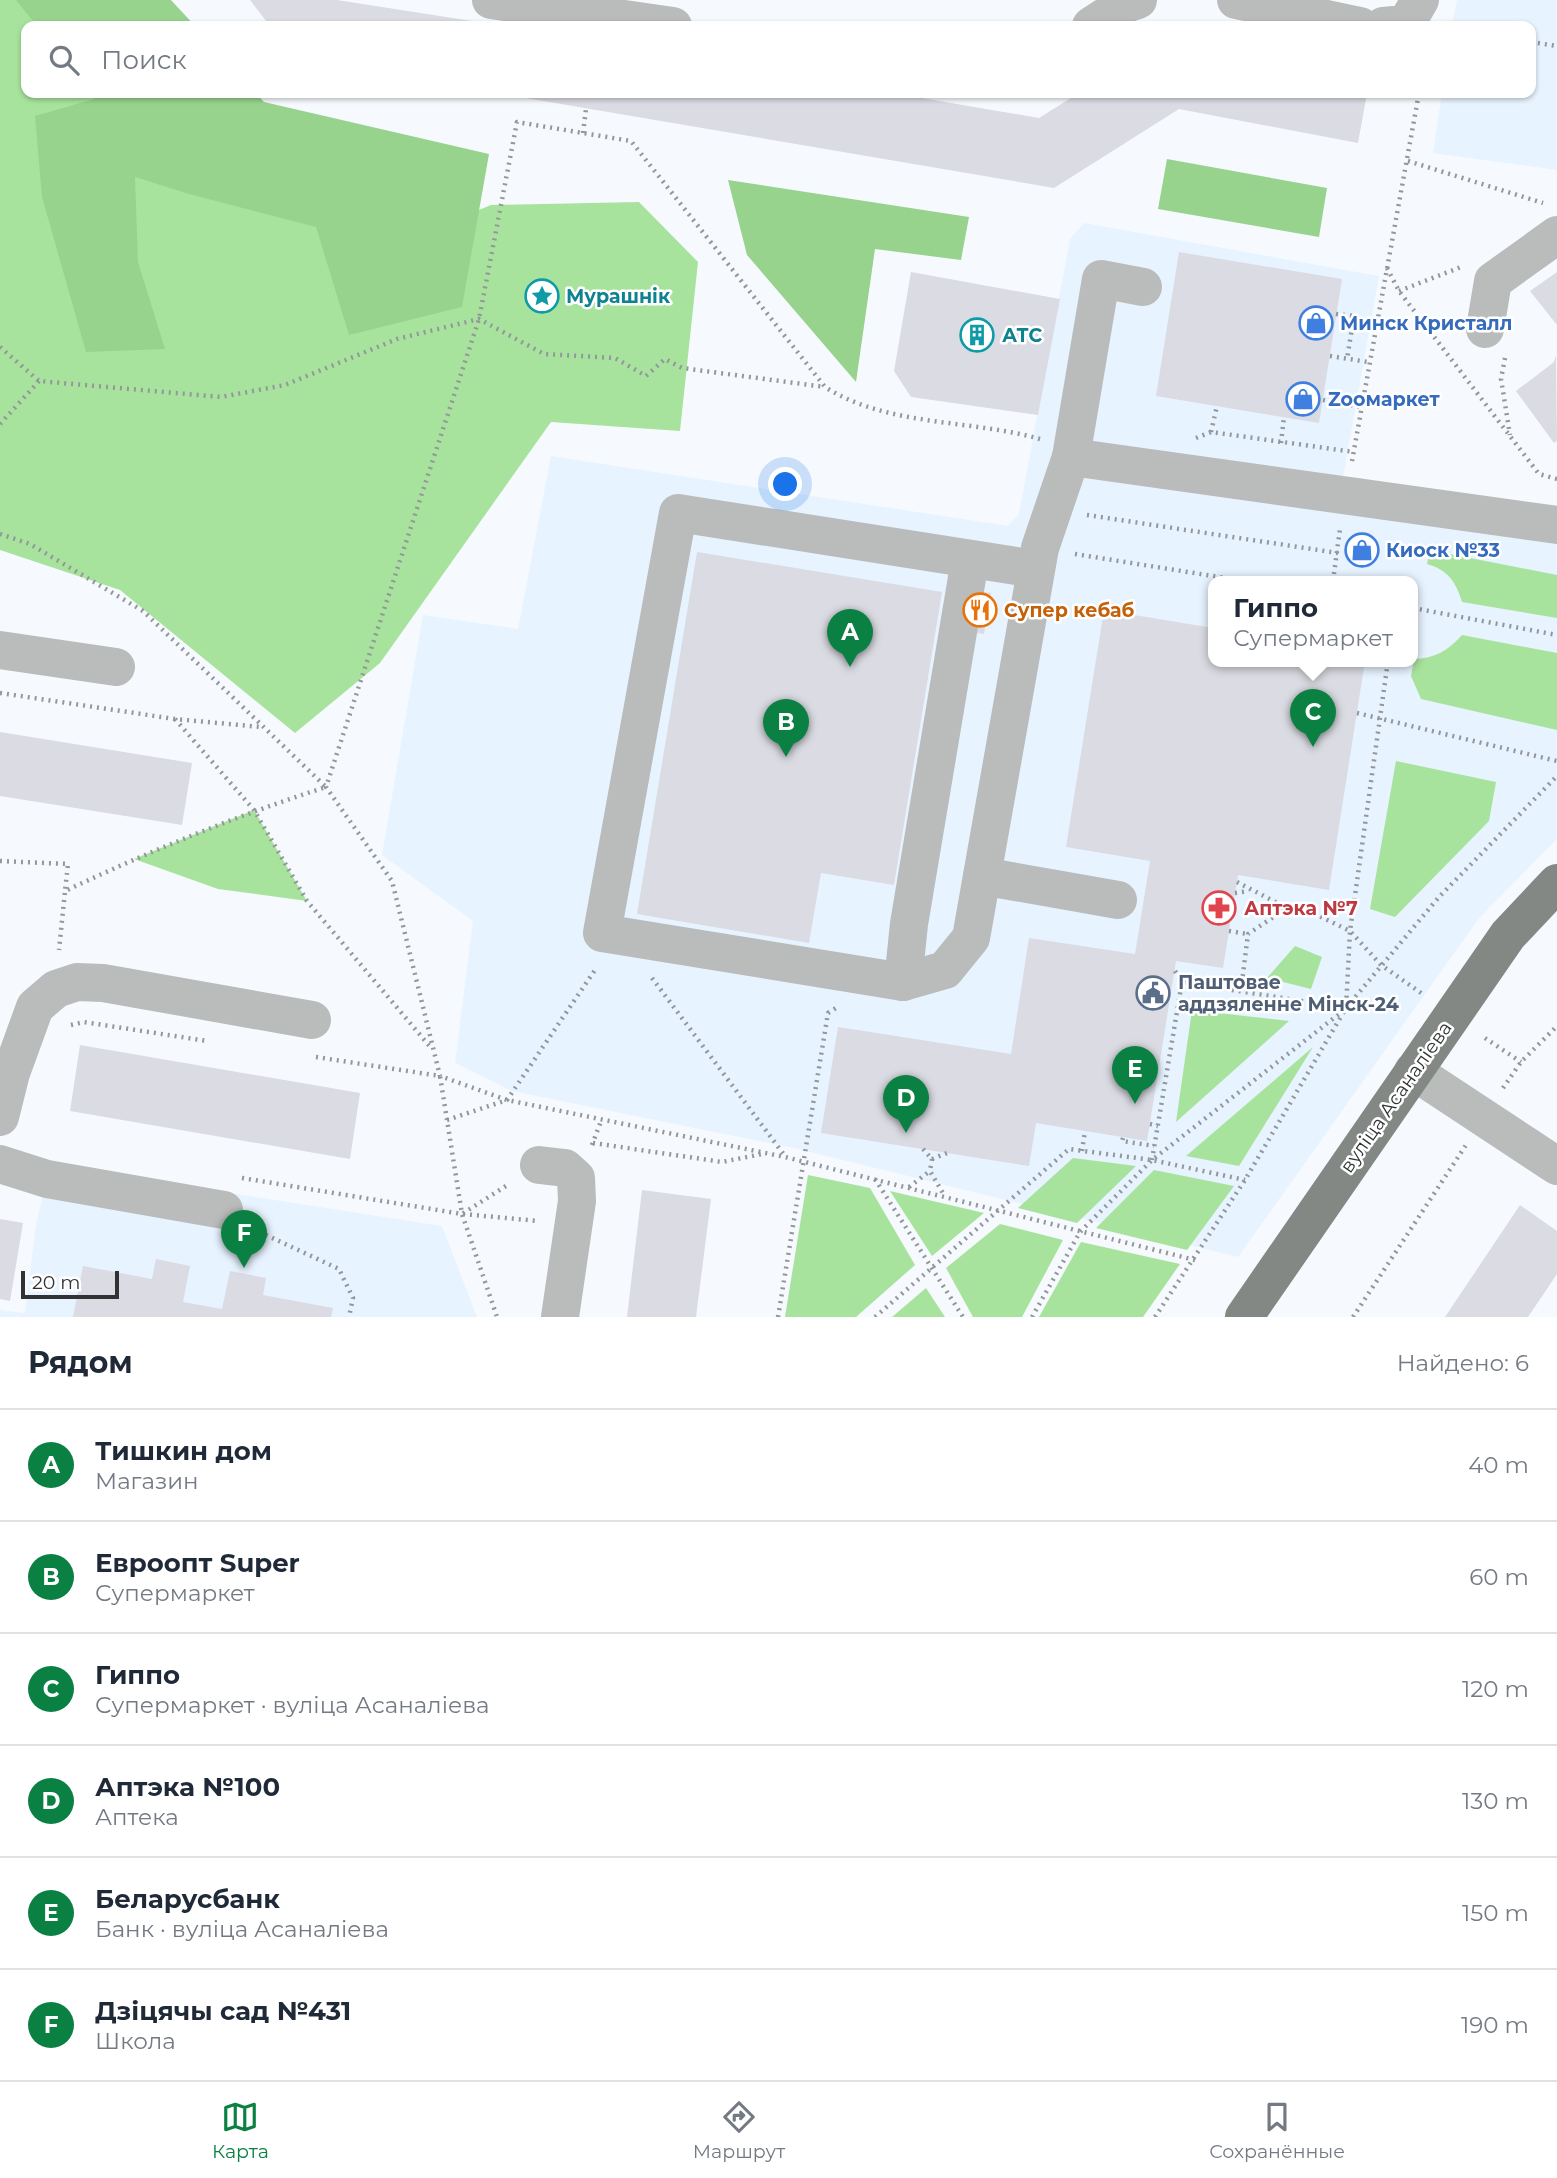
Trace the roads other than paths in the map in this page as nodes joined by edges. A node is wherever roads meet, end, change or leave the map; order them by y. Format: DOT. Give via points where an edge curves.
graph roads {
  1 [pos="491,0"];
  2 [pos="1138,0"];
  3 [pos="1236,0"];
  4 [pos="1420,0"];
  5 [pos="602,8"];
  6 [pos="653,21"];
  7 [pos="1099,21"];
  8 [pos="1336,21"];
  9 [pos="1408,21"];
  10 [pos="1551,219"];
  11 [pos="1143,287"];
  12 [pos="1485,329"];
  13 [pos="1071,457"];
  14 [pos="1557,525"];
  15 [pos="1038,558"];
  16 [pos="970,560"];
  17 [pos="0,650"];
  18 [pos="116,667"];
  19 [pos="982,876"];
  20 [pos="1557,884"];
  21 [pos="1118,900"];
  22 [pos="903,982"];
  23 [pos="308,1038"];
  24 [pos="1413,1071"];
  25 [pos="0,1117"];
  26 [pos="0,1164"];
  27 [pos="539,1165"];
  28 [pos="1557,1166"];
  29 [pos="227,1193"];
  30 [pos="560,1317"];
  31 [pos="1244,1317"];
  1 -- 5 [label="lane"];
  2 -- 7 [label="lane"];
  3 -- 8 [label="lane"];
  4 -- 9 [label="lane"];
  5 -- 6 [label="lane"];
  10 -- 12 [label="lane" via="1493,281"];
  11 -- 13 [label="lane" via="1101,279"];
  13 -- 14 [label="lane"];
  13 -- 15 [label="lane"];
  15 -- 16 [label="lane"];
  15 -- 19 [label="lane"];
  16 -- 22 [label="lane"];
  16 -- 22 [label="lane" via="678,513 602,933"];
  17 -- 18 [label="lane"];
  19 -- 21 [label="lane"];
  19 -- 22 [label="lane" via="971,938 945,970"];
  20 -- 24 [label="main road, вуліца Асаналіева" via="1508,935"];
  23 -- 25 [label="lane" via="103,983 77,982 56,989 35,1007"];
  24 -- 28 [label="lane"];
  24 -- 31 [label="main road, вуліца Асаналіева"];
  26 -- 29 [label="lane" via="47,1179"];
  27 -- 30 [label="lane" via="565,1168 576,1178 577,1201"];
}
